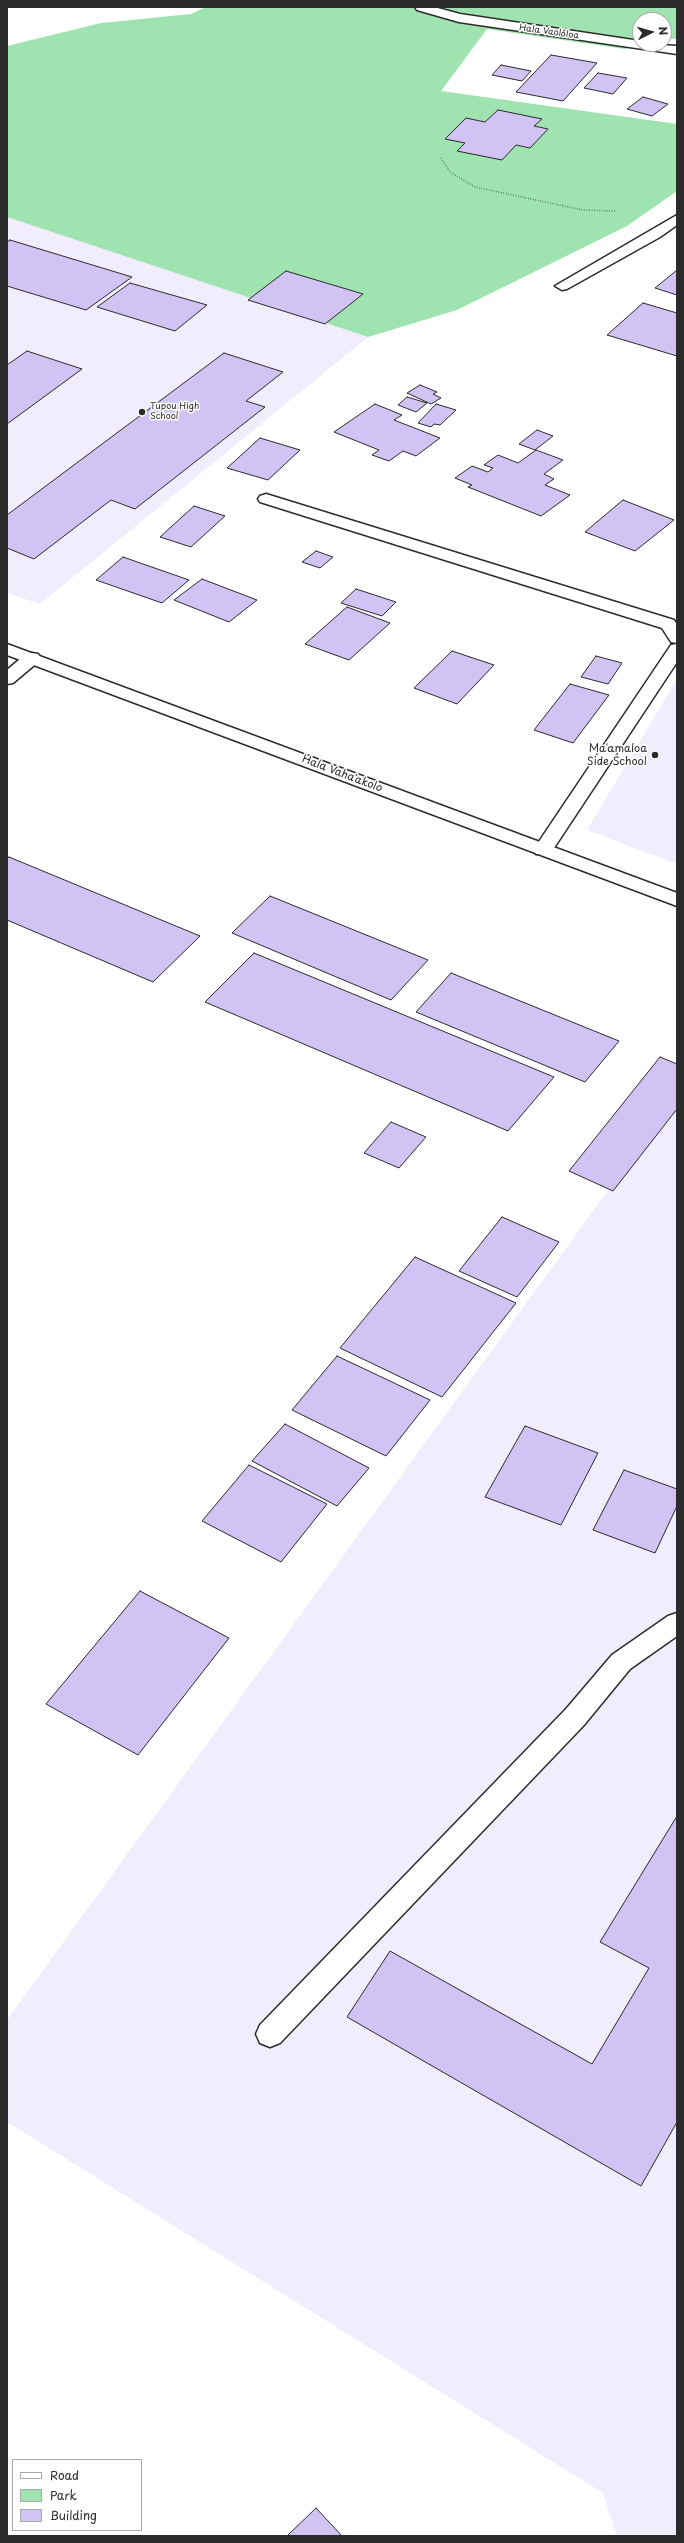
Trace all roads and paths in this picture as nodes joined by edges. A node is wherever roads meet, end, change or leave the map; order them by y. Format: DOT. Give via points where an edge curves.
graph roads {
  1 [pos="421,7"];
  2 [pos="677,50"];
  3 [pos="441,158"];
  4 [pos="622,212"];
  5 [pos="677,219"];
  6 [pos="562,286"];
  7 [pos="266,499"];
  8 [pos="677,638"];
  9 [pos="7,649"];
  10 [pos="677,649"];
  11 [pos="32,658"];
  12 [pos="7,679"];
  13 [pos="543,850"];
  14 [pos="677,900"];
  15 [pos="677,1623"];
  16 [pos="270,2034"];
  1 -- 2 [label="street, Hala Vaolōloa" via="467,19"];
  3 -- 4 [label="path" via="450,172 475,188 583,210"];
  5 -- 6 [label="street"];
  7 -- 8 [label="street" via="668,624"];
  9 -- 11 [label="street, Hala Vaha'akolo"];
  10 -- 13 [label="street"];
  11 -- 12 [label="street"];
  11 -- 13 [label="street, Hala Vaha'akolo"];
  13 -- 14 [label="street, Hala Vaha'akolo"];
  15 -- 16 [label="street" via="621,1662 575,1718"];
}
